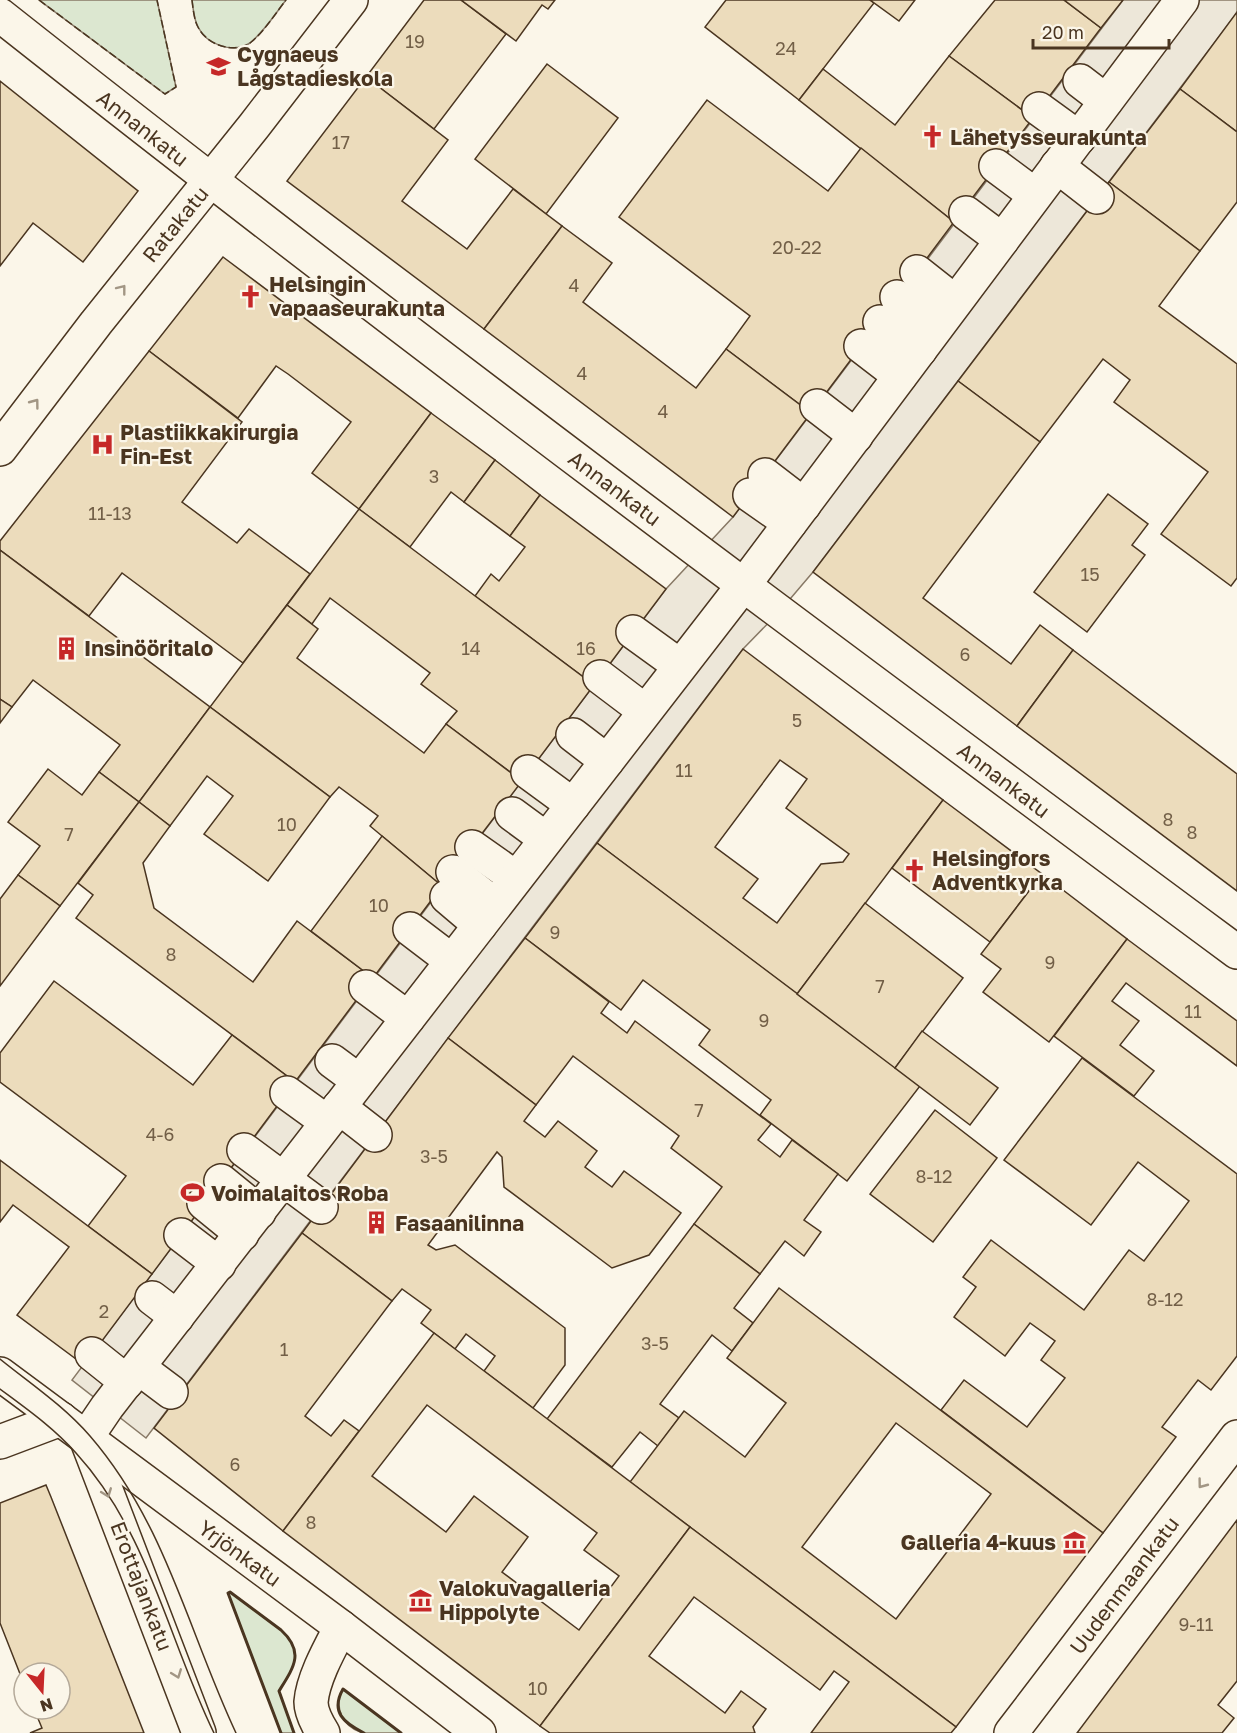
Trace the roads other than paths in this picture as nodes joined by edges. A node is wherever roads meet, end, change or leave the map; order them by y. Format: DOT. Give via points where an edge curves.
graph roads {
  1 [pos="351,0"];
  2 [pos="1172,4"];
  3 [pos="0,15"];
  4 [pos="1080,81"];
  5 [pos="1106,101"];
  6 [pos="1033,119"];
  7 [pos="1068,152"];
  8 [pos="996,166"];
  9 [pos="210,180"];
  10 [pos="1035,195"];
  11 [pos="1097,197"];
  12 [pos="966,213"];
  13 [pos="1002,240"];
  14 [pos="917,272"];
  15 [pos="937,326"];
  16 [pos="900,376"];
  17 [pos="820,403"];
  18 [pos="858,432"];
  19 [pos="0,449"];
  20 [pos="758,485"];
  21 [pos="797,514"];
  22 [pos="743,584"];
  23 [pos="633,633"];
  24 [pos="680,666"];
  25 [pos="600,677"];
  26 [pos="645,711"];
  27 [pos="573,735"];
  28 [pos="607,761"];
  29 [pos="539,770"];
  30 [pos="577,799"];
  31 [pos="512,814"];
  32 [pos="546,839"];
  33 [pos="516,878"];
  34 [pos="487,916"];
  35 [pos="410,929"];
  36 [pos="1237,952"];
  37 [pos="452,961"];
  38 [pos="369,990"];
  39 [pos="408,1019"];
  40 [pos="332,1061"];
  41 [pos="359,1082"];
  42 [pos="287,1093"];
  43 [pos="333,1115"];
  44 [pos="375,1136"];
  45 [pos="271,1196"];
  46 [pos="321,1207"];
  47 [pos="178,1239"];
  48 [pos="216,1267"];
  49 [pos="92,1354"];
  50 [pos="0,1374"];
  51 [pos="133,1375"];
  52 [pos="171,1392"];
  53 [pos="73,1429"];
  54 [pos="1237,1437"];
  55 [pos="0,1442"];
  56 [pos="341,1627"];
  57 [pos="200,1733"];
  58 [pos="324,1733"];
  59 [pos="479,1733"];
  60 [pos="1011,1733"];
  1 -- 9 [label="street, Ratakatu"];
  2 -- 5 [label="street"];
  3 -- 9 [label="street, Annankatu"];
  4 -- 5 [label="street"];
  5 -- 7 [label="street"];
  6 -- 7 [label="street"];
  7 -- 10 [label="street"];
  7 -- 11 [label="street"];
  8 -- 10 [label="street"];
  19 -- 9 [label="street, Ratakatu, one-way"];
  9 -- 22 [label="street, Annankatu"];
  10 -- 13 [label="street"];
  12 -- 13 [label="street"];
  13 -- 15 [label="street"];
  14 -- 15 [label="street"];
  15 -- 16 [label="street"];
  15 -- 16 [label="street" via="880,322"];
  16 -- 18 [label="street"];
  17 -- 18 [label="street"];
  18 -- 21 [label="street"];
  20 -- 21 [label="street"];
  21 -- 22 [label="street"];
  22 -- 24 [label="street"];
  22 -- 36 [label="street, Annankatu"];
  23 -- 24 [label="street"];
  24 -- 26 [label="street"];
  25 -- 26 [label="street"];
  26 -- 28 [label="street"];
  27 -- 28 [label="street"];
  28 -- 30 [label="street"];
  29 -- 30 [label="street"];
  30 -- 32 [label="street"];
  31 -- 32 [label="street"];
  32 -- 33 [label="street"];
  33 -- 34 [label="street"];
  33 -- 34 [label="street" via="456,877"];
  34 -- 37 [label="street"];
  35 -- 37 [label="street"];
  37 -- 39 [label="street"];
  38 -- 39 [label="street"];
  39 -- 41 [label="street"];
  40 -- 41 [label="street"];
  41 -- 43 [label="street"];
  42 -- 43 [label="street"];
  43 -- 44 [label="street"];
  43 -- 45 [label="street"];
  45 -- 45 [label="street" via="232,1166"];
  45 -- 46 [label="street"];
  45 -- 48 [label="street"];
  47 -- 48 [label="street"];
  48 -- 51 [label="street" via="165,1308"];
  49 -- 51 [label="street"];
  50 -- 53 [label="street, Yrjönkatu"];
  51 -- 52 [label="street"];
  51 -- 53 [label="street" via="107,1407"];
  53 -- 55 [label="street"];
  53 -- 56 [label="street, Yrjönkatu"];
  53 -- 57 [label="street, Erottajankatu, one-way"];
  54 -- 60 [label="street, Uudenmaankatu, one-way"];
  56 -- 58 [label="street" via="322,1662 311,1704"];
  56 -- 59 [label="street, Yrjönkatu"];
}
